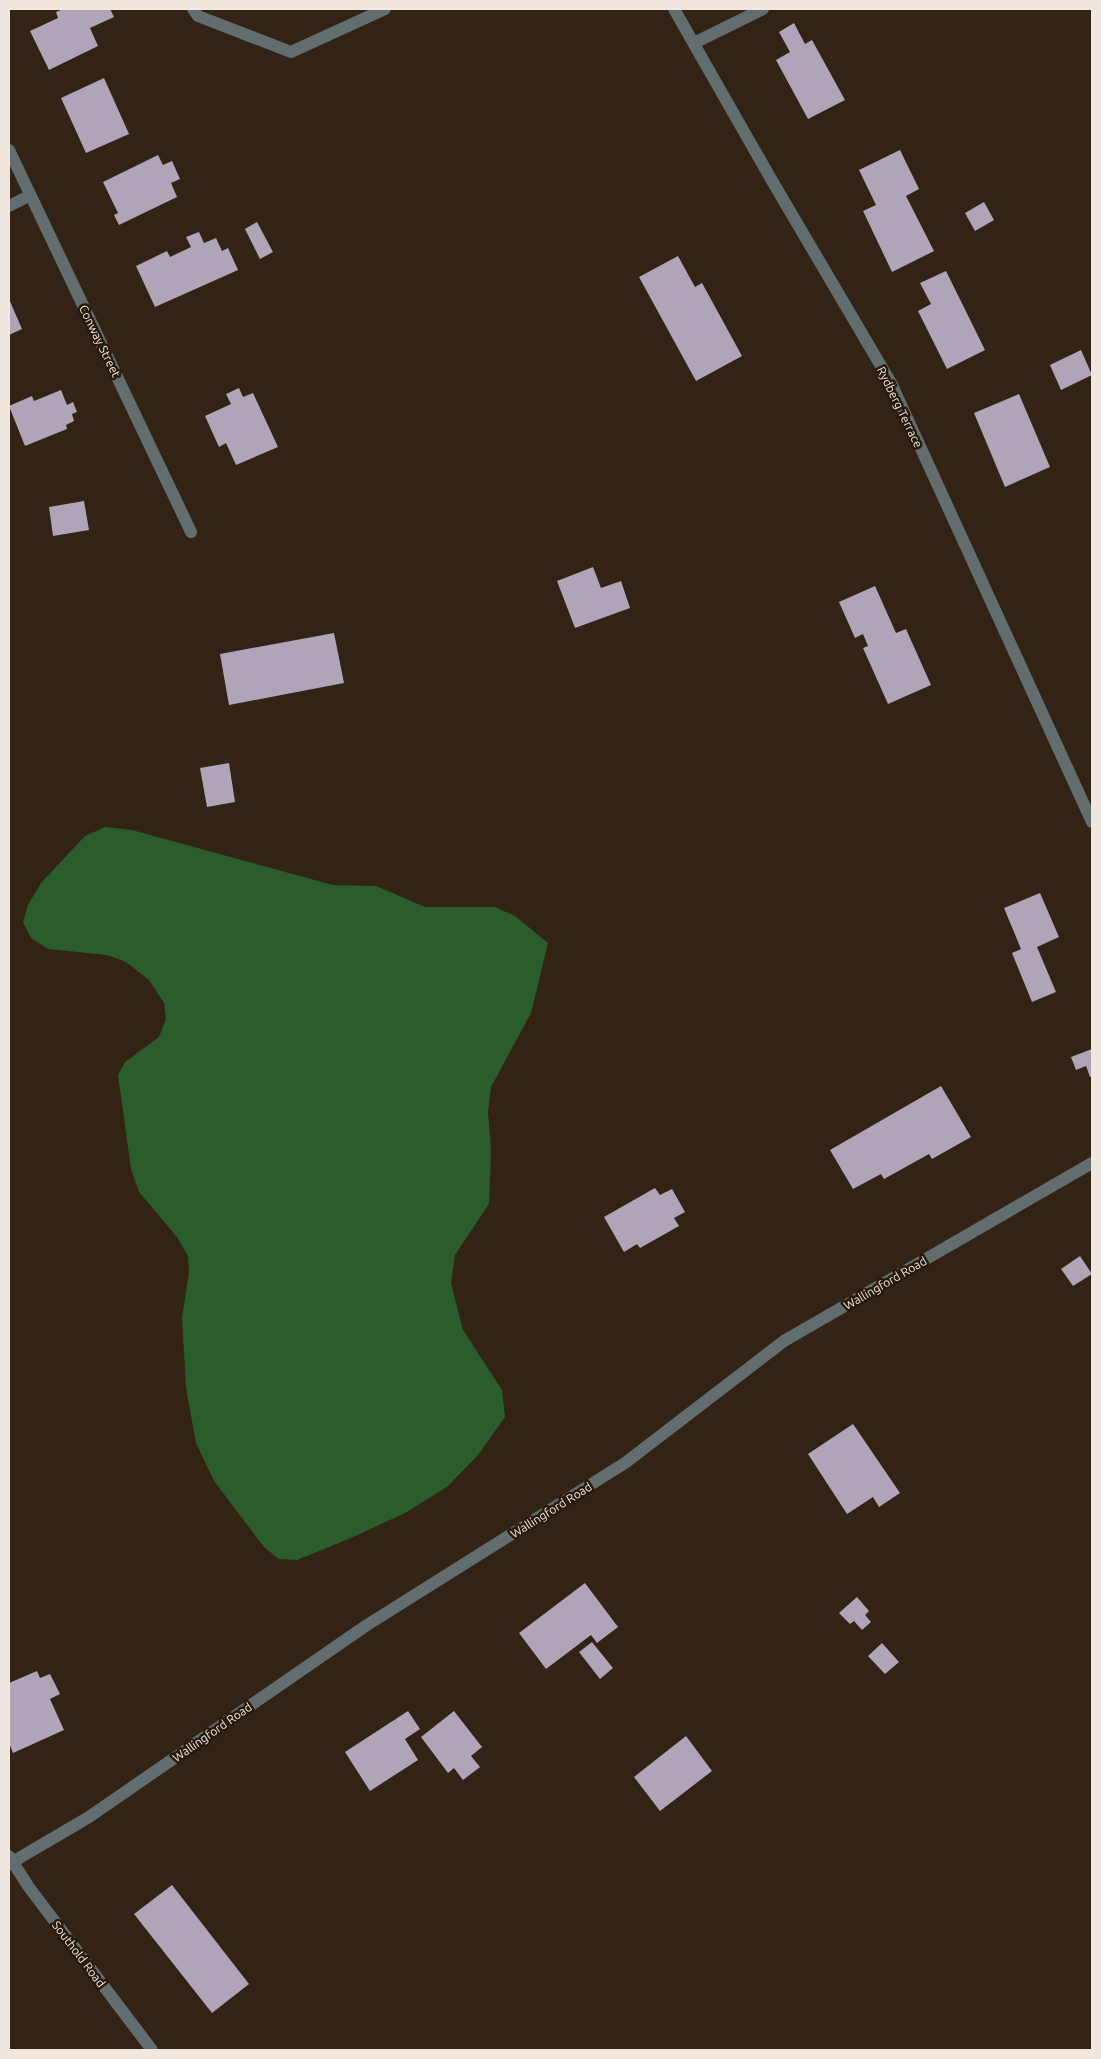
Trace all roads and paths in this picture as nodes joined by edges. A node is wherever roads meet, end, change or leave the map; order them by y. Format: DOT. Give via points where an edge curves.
graph roads {
  1 [pos="194,9"];
  2 [pos="385,9"];
  3 [pos="674,9"];
  4 [pos="763,9"];
  5 [pos="694,43"];
  6 [pos="9,150"];
  7 [pos="29,196"];
  8 [pos="9,206"];
  9 [pos="191,532"];
  10 [pos="1092,822"];
  11 [pos="1092,1163"];
  12 [pos="10,1861"];
  13 [pos="152,2050"];
  1 -- 2 [label="street" via="198,16 291,52"];
  3 -- 5 [label="street, Rydberg Terrace"];
  4 -- 5 [label="street"];
  5 -- 10 [label="street, Rydberg Terrace" via="891,382"];
  6 -- 7 [label="street, Conway Street"];
  7 -- 8 [label="street"];
  7 -- 9 [label="street, Conway Street"];
  11 -- 12 [label="street, Wallingford Road" via="784,1341 625,1463 368,1625 89,1817"];
  12 -- 13 [label="street, Southold Road"];
}
